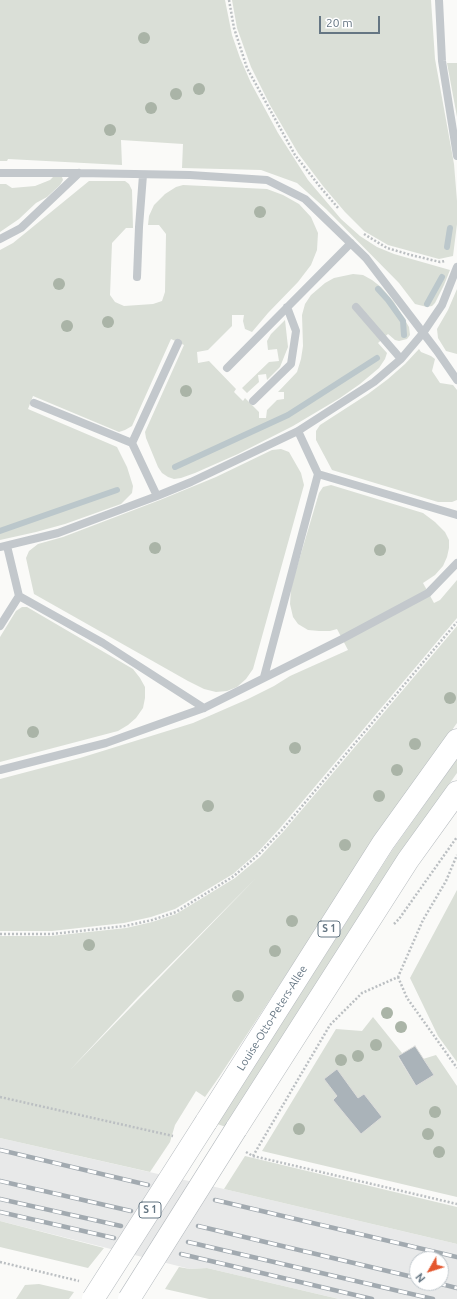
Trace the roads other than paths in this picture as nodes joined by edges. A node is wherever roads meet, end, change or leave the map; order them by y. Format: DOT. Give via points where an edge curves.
graph roads {
  1 [pos="439,0"];
  2 [pos="457,156"];
  3 [pos="0,173"];
  4 [pos="79,173"];
  5 [pos="143,175"];
  6 [pos="0,239"];
  7 [pos="351,243"];
  8 [pos="454,264"];
  9 [pos="137,277"];
  10 [pos="287,307"];
  11 [pos="356,307"];
  12 [pos="423,333"];
  13 [pos="178,343"];
  14 [pos="401,359"];
  15 [pos="227,368"];
  16 [pos="457,380"];
  17 [pos="253,401"];
  18 [pos="34,403"];
  19 [pos="298,431"];
  20 [pos="132,444"];
  21 [pos="318,474"];
  22 [pos="157,496"];
  23 [pos="457,515"];
  24 [pos="3,547"];
  25 [pos="457,563"];
  26 [pos="19,596"];
  27 [pos="0,626"];
  28 [pos="264,677"];
  29 [pos="204,708"];
  30 [pos="457,740"];
  31 [pos="0,770"];
  32 [pos="457,792"];
  33 [pos="89,1291"];
  34 [pos="129,1299"];
  1 -- 2 [label="lane" via="442,61"];
  3 -- 4 [label="lane"];
  4 -- 5 [label="lane"];
  4 -- 6 [label="lane" via="21,228"];
  5 -- 7 [label="lane" via="267,180 305,199"];
  5 -- 9 [label="lane"];
  7 -- 10 [label="lane"];
  7 -- 12 [label="lane" via="366,258"];
  8 -- 12 [label="lane" via="442,304"];
  10 -- 15 [label="lane"];
  10 -- 17 [label="lane" via="296,331 290,364"];
  11 -- 14 [label="lane"];
  12 -- 14 [label="lane"];
  12 -- 16 [label="lane"];
  13 -- 20 [label="lane"];
  14 -- 19 [label="lane" via="374,382"];
  18 -- 20 [label="lane"];
  19 -- 21 [label="lane"];
  19 -- 22 [label="lane"];
  20 -- 22 [label="lane"];
  21 -- 23 [label="lane"];
  21 -- 28 [label="lane"];
  22 -- 24 [label="lane" via="58,533"];
  24 -- 26 [label="lane"];
  25 -- 28 [label="lane" via="428,593"];
  26 -- 27 [label="lane"];
  26 -- 29 [label="lane" via="103,642"];
  28 -- 29 [label="lane"];
  29 -- 31 [label="lane" via="106,743"];
  30 -- 33 [label="main road, Louise-Otto-Peters-Allee / S 1, bridge" via="383,843 206,1122"];
  32 -- 34 [label="main road, S 1, bridge" via="408,860"];
}
